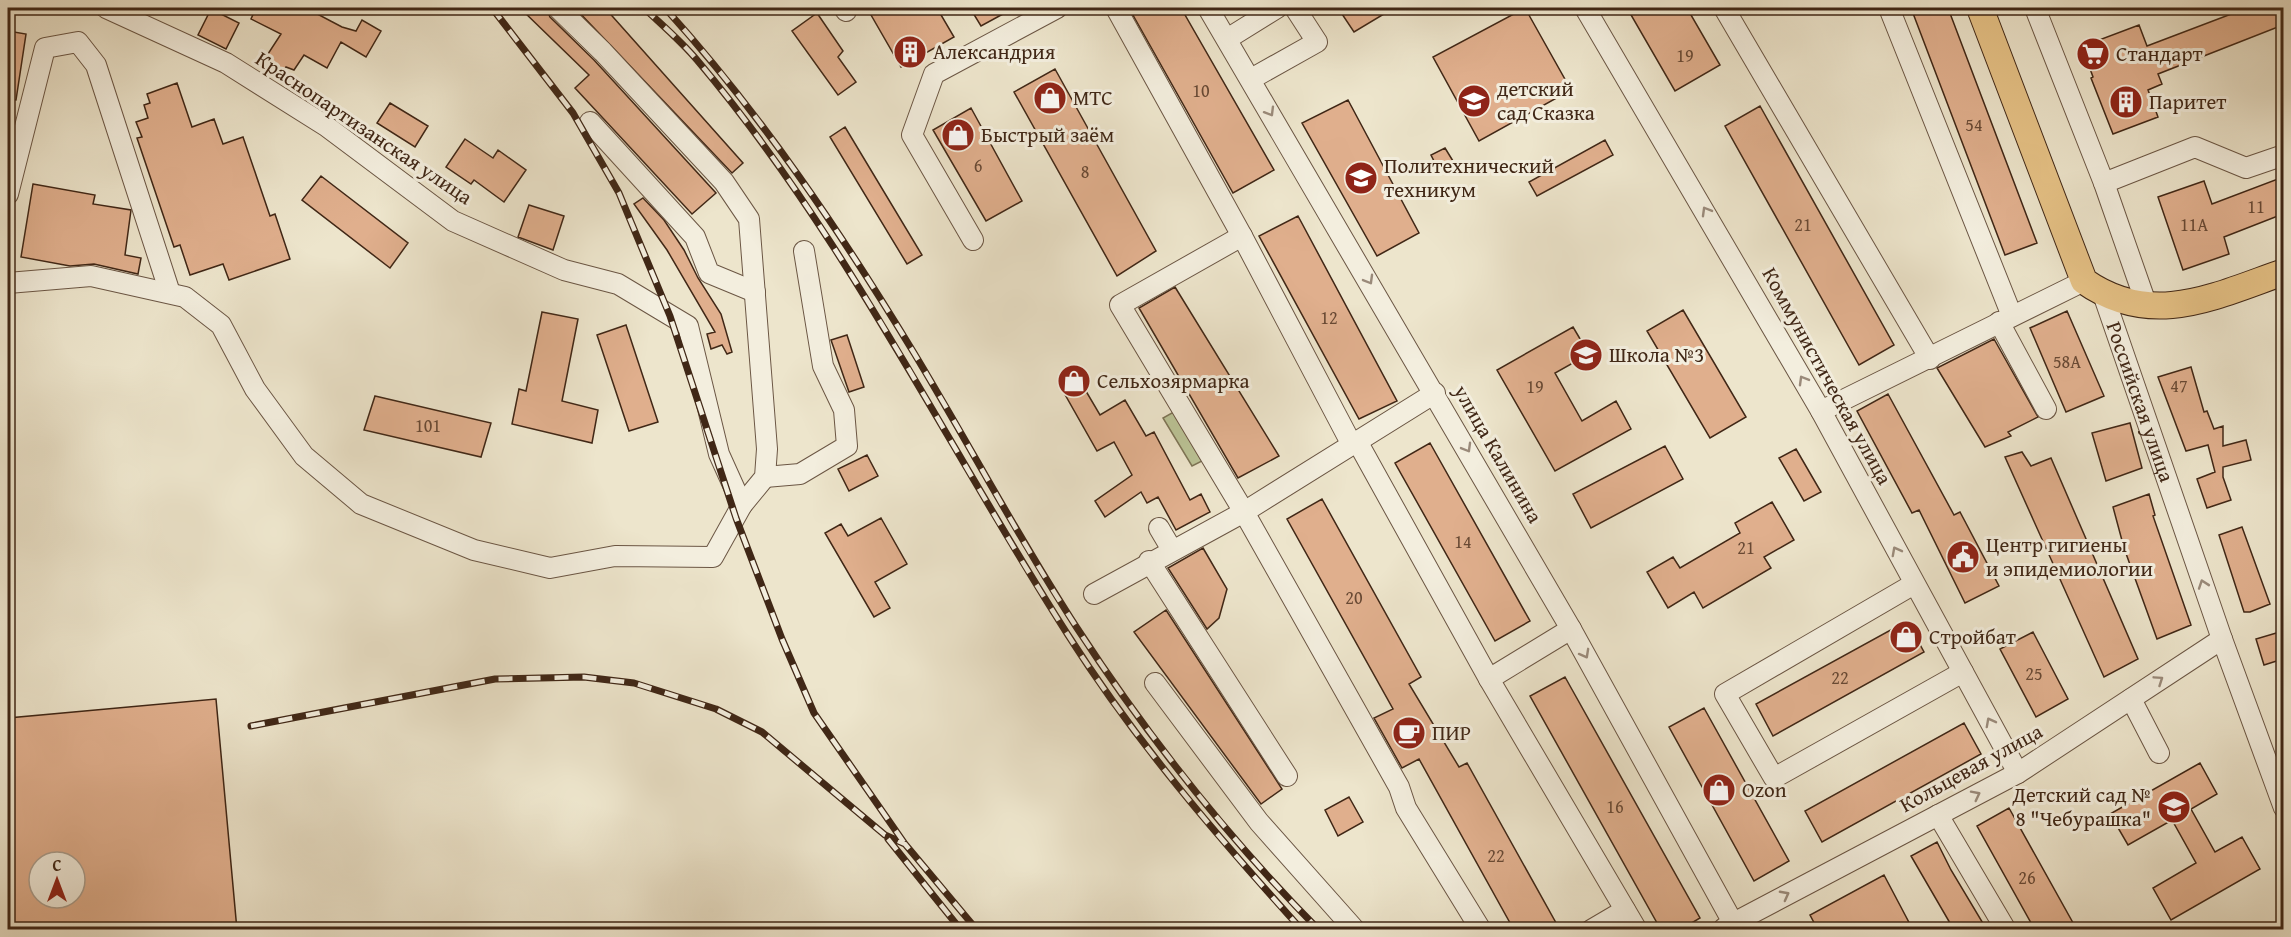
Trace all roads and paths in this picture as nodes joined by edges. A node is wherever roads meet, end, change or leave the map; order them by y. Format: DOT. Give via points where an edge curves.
graph roads {
  1 [pos="106,8"];
  2 [pos="558,8"];
  3 [pos="1057,8"];
  4 [pos="1208,8"];
  5 [pos="1277,8"];
  6 [pos="1295,8"];
  7 [pos="1585,8"];
  8 [pos="1724,8"];
  9 [pos="1890,8"];
  10 [pos="1980,8"];
  11 [pos="2039,9"];
  12 [pos="1117,10"];
  13 [pos="1227,39"];
  14 [pos="1251,79"];
  15 [pos="590,122"];
  16 [pos="2283,155"];
  17 [pos="2104,183"];
  18 [pos="8,194"];
  19 [pos="1242,236"];
  20 [pos="973,240"];
  21 [pos="804,251"];
  22 [pos="2283,272"];
  23 [pos="8,283"];
  24 [pos="2094,287"];
  25 [pos="755,292"];
  26 [pos="170,293"];
  27 [pos="2147,306"];
  28 [pos="2005,319"];
  29 [pos="1930,358"];
  30 [pos="1436,393"];
  31 [pos="2046,409"];
  32 [pos="1821,411"];
  33 [pos="1355,443"];
  34 [pos="765,477"];
  35 [pos="742,505"];
  36 [pos="1244,512"];
  37 [pos="1159,528"];
  38 [pos="1172,550"];
  39 [pos="1149,561"];
  40 [pos="1914,584"];
  41 [pos="1094,594"];
  42 [pos="1571,629"];
  43 [pos="2222,639"];
  44 [pos="1963,672"];
  45 [pos="1489,679"];
  46 [pos="1155,683"];
  47 [pos="2131,699"];
  48 [pos="2159,753"];
  49 [pos="2018,773"];
  50 [pos="1287,776"];
  51 [pos="2283,808"];
  52 [pos="1938,815"];
  53 [pos="1624,910"];
  54 [pos="1731,927"];
  55 [pos="1355,930"];
  56 [pos="1481,930"];
  57 [pos="1591,930"];
  58 [pos="1636,930"];
  59 [pos="2006,930"];
  1 -- 35 [label="street, Краснопартизанская улица" via="226,63 326,126 453,221 564,270 618,284 688,326 719,454"];
  2 -- 25 [label="street" via="729,189 749,219"];
  3 -- 20 [label="street" via="934,74 912,135"];
  4 -- 13 [label="street, улица Калинина"];
  5 -- 13 [label="street"];
  6 -- 14 [label="street" via="1317,42"];
  32 -- 7 [label="street, Коммунистическая улица, one-way"];
  8 -- 29 [label="street"];
  9 -- 28 [label="street"];
  10 -- 24 [label="main road, Российская улица"];
  11 -- 17 [label="street"];
  12 -- 19 [label="street"];
  13 -- 14 [label="street, улица Калинина"];
  14 -- 30 [label="street, улица Калинина, one-way"];
  15 -- 25 [label="street" via="695,237 709,273"];
  16 -- 17 [label="street" via="2246,168 2195,147"];
  17 -- 27 [label="street"];
  18 -- 26 [label="street" via="45,48 78,42 96,65"];
  19 -- 33 [label="street"];
  19 -- 36 [label="street" via="1120,304"];
  21 -- 34 [label="street" via="824,366 844,410 847,446 800,474"];
  22 -- 27 [label="main road" via="2191,304"];
  23 -- 26 [label="street" via="91,276"];
  24 -- 27 [label="main road"];
  24 -- 28 [label="street"];
  43 -- 24 [label="street, Российская улица, one-way"];
  25 -- 34 [label="street" via="767,449"];
  26 -- 35 [label="street" via="185,297 221,324 255,390 304,456 361,504 474,550 550,568 615,556 712,557"];
  28 -- 29 [label="street"];
  28 -- 31 [label="street"];
  29 -- 32 [label="street"];
  30 -- 33 [label="street"];
  30 -- 42 [label="street, улица Калинина, one-way"];
  40 -- 32 [label="street, Коммунистическая улица, one-way"];
  33 -- 36 [label="street"];
  33 -- 45 [label="street"];
  34 -- 35 [label="street"];
  36 -- 38 [label="street"];
  36 -- 56 [label="street" via="1399,787 1406,808"];
  37 -- 38 [label="street"];
  38 -- 39 [label="street"];
  39 -- 41 [label="street"];
  39 -- 50 [label="street"];
  40 -- 44 [label="street, Коммунистическая улица"];
  40 -- 44 [label="street" via="1725,694 1774,778"];
  42 -- 45 [label="street"];
  42 -- 54 [label="street, улица Калинина, one-way"];
  47 -- 43 [label="street, Кольцевая улица, one-way"];
  43 -- 51 [label="street, Российская улица"];
  49 -- 44 [label="street, Коммунистическая улица, one-way"];
  45 -- 53 [label="street"];
  46 -- 55 [label="street" via="1259,822"];
  47 -- 48 [label="street"];
  47 -- 49 [label="street, Кольцевая улица"];
  52 -- 49 [label="street, Кольцевая улица, one-way"];
  54 -- 52 [label="street, Кольцевая улица, one-way"];
  52 -- 59 [label="street"];
  53 -- 57 [label="street"];
  53 -- 58 [label="street"];
}
